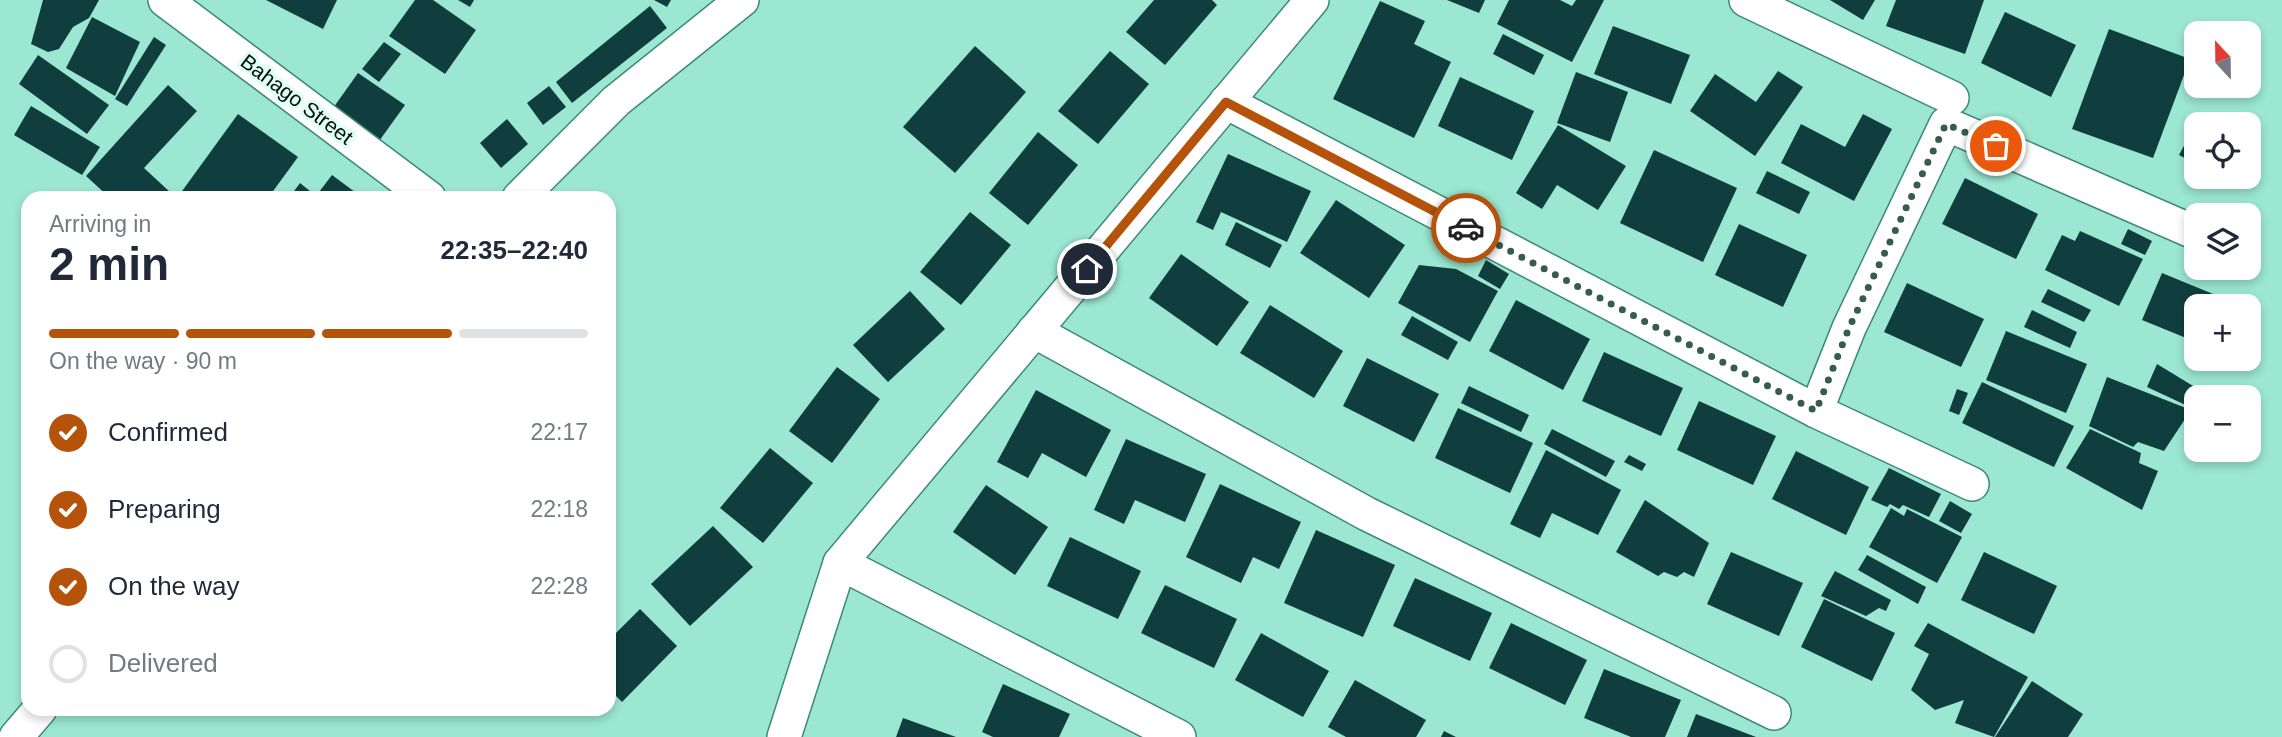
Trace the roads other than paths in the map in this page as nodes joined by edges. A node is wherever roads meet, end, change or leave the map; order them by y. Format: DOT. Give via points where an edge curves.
graph roads {
  1 [pos="165,0"];
  2 [pos="742,0"];
  3 [pos="1312,0"];
  4 [pos="1746,0"];
  5 [pos="1952,97"];
  6 [pos="1226,102"];
  7 [pos="420,191"];
  8 [pos="526,191"];
  9 [pos="2184,228"];
  10 [pos="1034,331"];
  11 [pos="1816,411"];
  12 [pos="1972,484"];
  13 [pos="840,563"];
  14 [pos="1774,713"];
  15 [pos="34,716"];
  16 [pos="16,737"];
  17 [pos="785,737"];
  18 [pos="1179,737"];
  1 -- 7 [label="street, Bahago Street"];
  2 -- 8 [label="street" via="616,101"];
  3 -- 6 [label="street"];
  4 -- 5 [label="street"];
  6 -- 10 [label="street"];
  6 -- 11 [label="street"];
  9 -- 11 [label="street" via="1946,124 1849,328"];
  10 -- 13 [label="street"];
  10 -- 14 [label="street" via="1367,513"];
  11 -- 12 [label="street"];
  13 -- 17 [label="street"];
  13 -- 18 [label="street"];
  15 -- 16 [label="street"];
}
